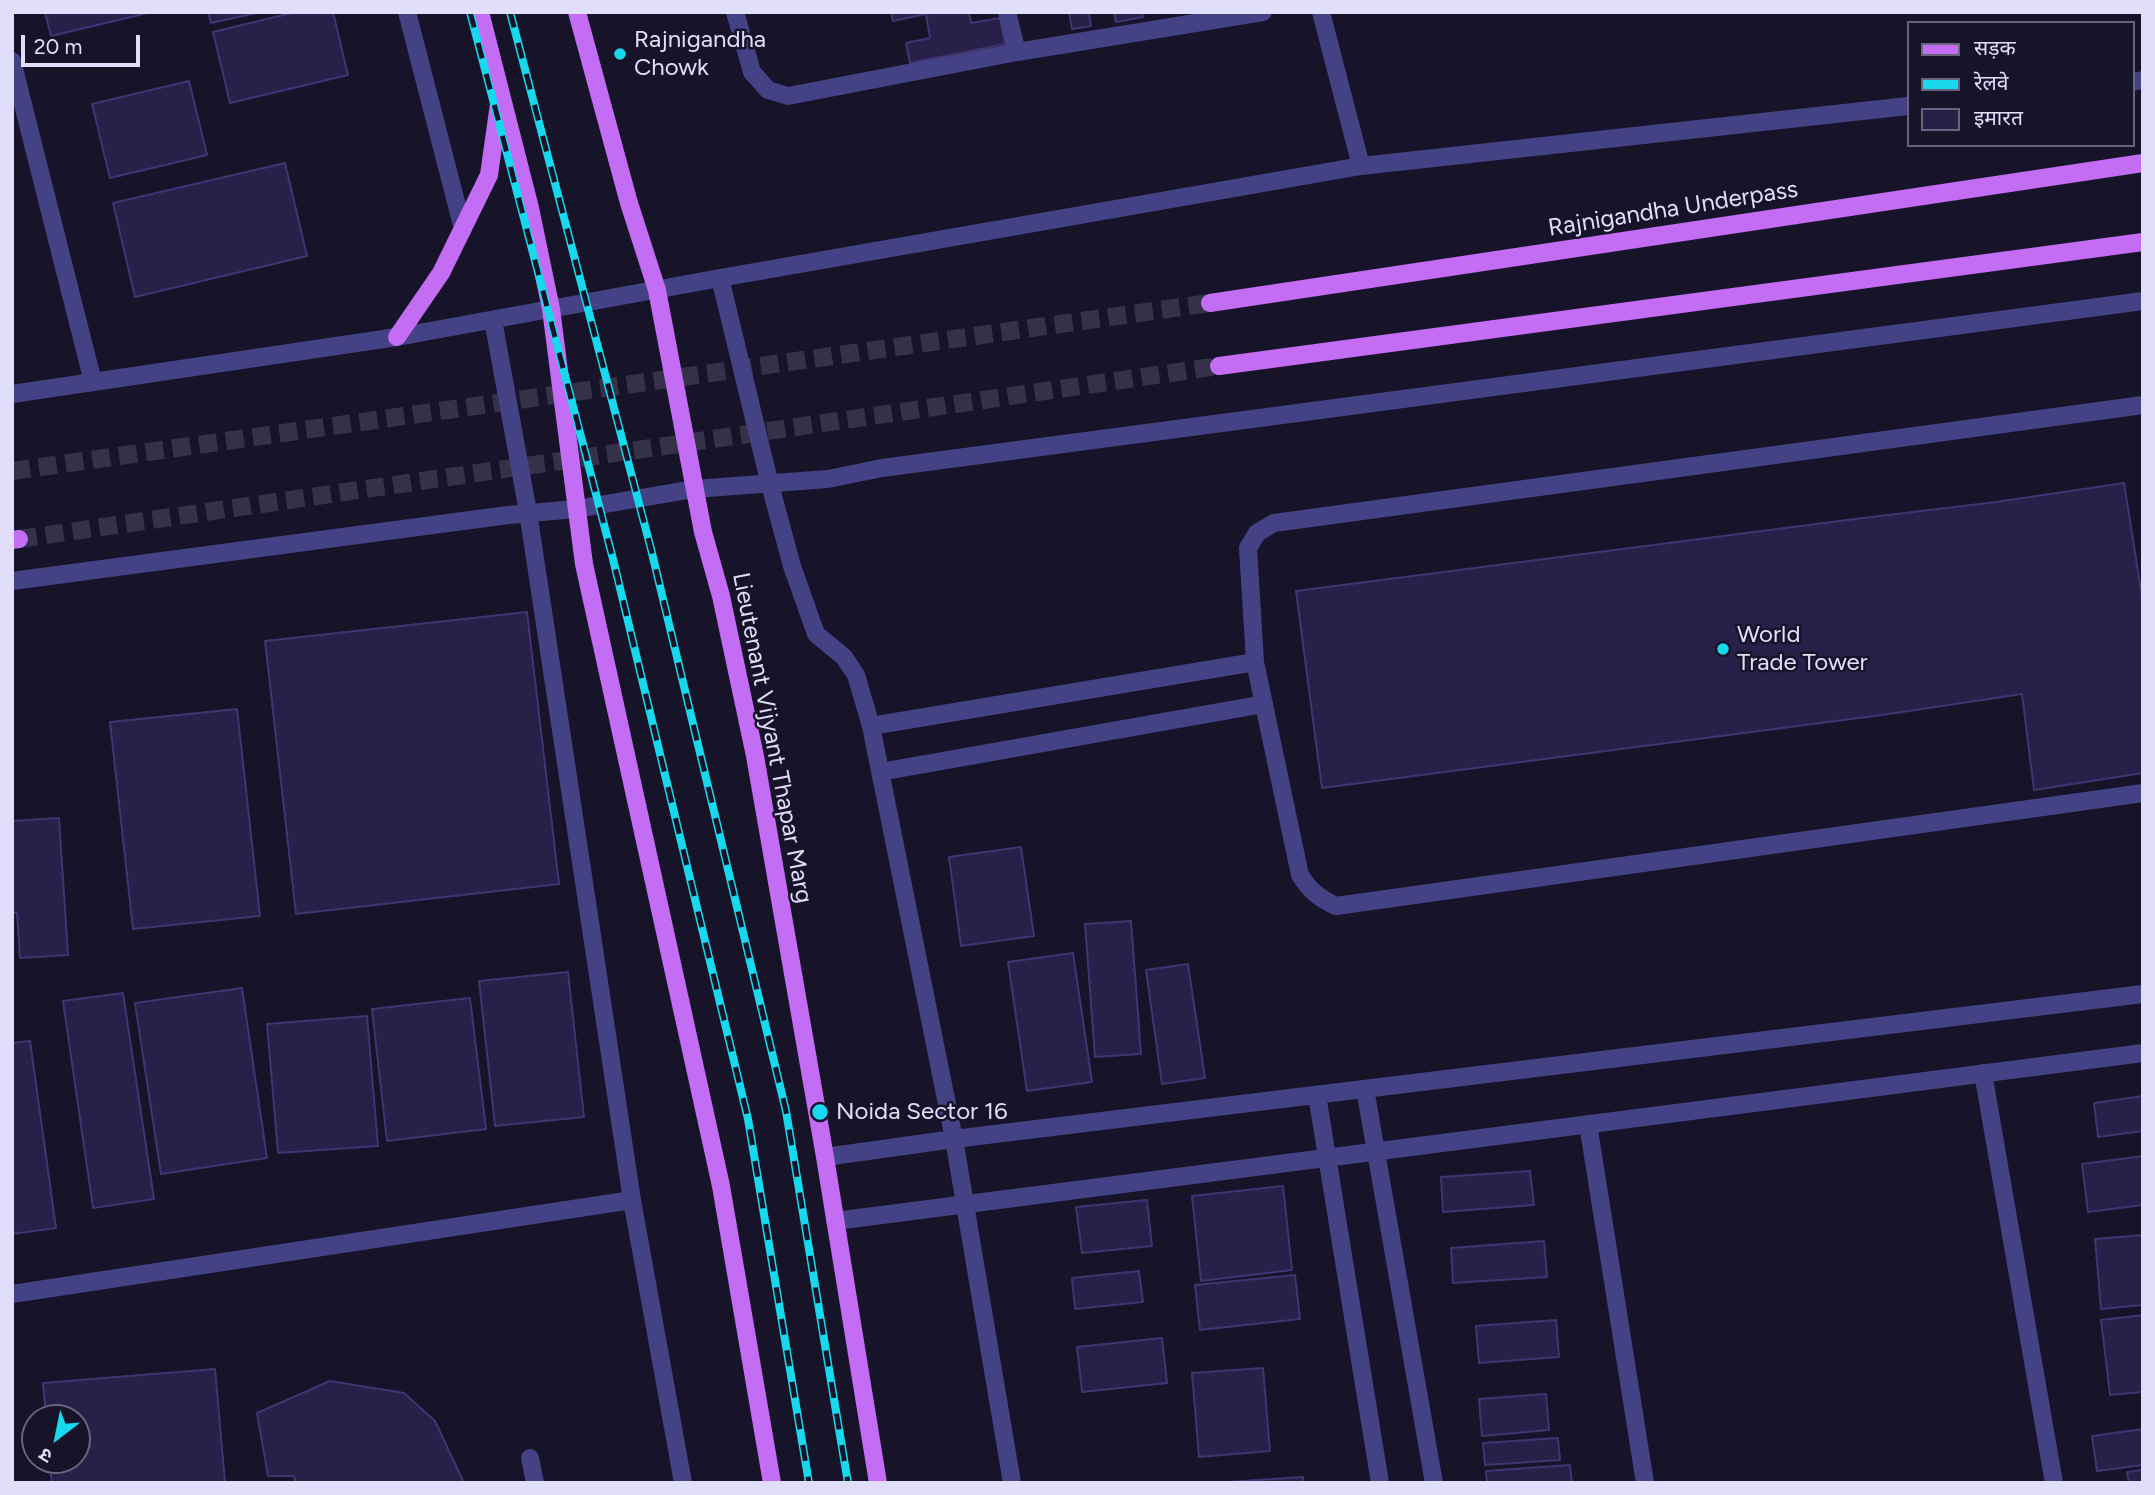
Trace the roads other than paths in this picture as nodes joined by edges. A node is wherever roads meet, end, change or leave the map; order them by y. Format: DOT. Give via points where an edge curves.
graph roads {
  1 [pos="407,12"];
  2 [pos="481,12"];
  3 [pos="577,12"];
  4 [pos="735,12"];
  5 [pos="1007,12"];
  6 [pos="1264,12"];
  7 [pos="1321,12"];
  8 [pos="1017,52"];
  9 [pos="12,61"];
  10 [pos="501,93"];
  11 [pos="1906,106"];
  12 [pos="2143,163"];
  13 [pos="1361,166"];
  14 [pos="463,229"];
  15 [pos="2143,242"];
  16 [pos="720,278"];
  17 [pos="657,289"];
  18 [pos="2143,302"];
  19 [pos="1210,303"];
  20 [pos="551,309"];
  21 [pos="493,320"];
  22 [pos="397,337"];
  23 [pos="1219,366"];
  24 [pos="93,382"];
  25 [pos="12,394"];
  26 [pos="2143,405"];
  27 [pos="770,485"];
  28 [pos="694,489"];
  29 [pos="576,509"];
  30 [pos="528,512"];
  31 [pos="12,581"];
  32 [pos="1255,662"];
  33 [pos="1264,704"];
  34 [pos="871,726"];
  35 [pos="880,772"];
  36 [pos="2143,793"];
  37 [pos="2143,994"];
  38 [pos="2143,1053"];
  39 [pos="1983,1073"];
  40 [pos="1364,1089"];
  41 [pos="1317,1095"];
  42 [pos="1588,1124"];
  43 [pos="954,1139"];
  44 [pos="1375,1151"];
  45 [pos="825,1157"];
  46 [pos="1327,1157"];
  47 [pos="632,1200"];
  48 [pos="965,1203"];
  49 [pos="835,1222"];
  50 [pos="12,1294"];
  51 [pos="530,1458"];
  52 [pos="535,1483"];
  53 [pos="683,1483"];
  54 [pos="772,1483"];
  55 [pos="878,1483"];
  56 [pos="1012,1483"];
  57 [pos="1380,1483"];
  58 [pos="1434,1483"];
  59 [pos="1645,1483"];
  60 [pos="2054,1483"];
  1 -- 14 [label="street"];
  2 -- 10 [label="main road"];
  3 -- 17 [label="main road, Lieutenant Vijyant Thapar Marg"];
  4 -- 8 [label="street" via="752,72 768,90 788,96"];
  5 -- 8 [label="street"];
  6 -- 8 [label="street"];
  7 -- 13 [label="street"];
  9 -- 24 [label="street"];
  10 -- 14 [label="main road" via="489,175"];
  10 -- 20 [label="main road"];
  11 -- 13 [label="street"];
  12 -- 19 [label="main road, Rajnigandha Underpass"];
  13 -- 16 [label="street"];
  14 -- 22 [label="main road" via="441,273"];
  15 -- 23 [label="main road"];
  16 -- 17 [label="street"];
  16 -- 27 [label="street"];
  17 -- 20 [label="street"];
  17 -- 28 [label="main road, Lieutenant Vijyant Thapar Marg"];
  18 -- 27 [label="street"];
  20 -- 21 [label="street"];
  20 -- 29 [label="main road"];
  21 -- 22 [label="street"];
  21 -- 30 [label="street"];
  22 -- 24 [label="street"];
  24 -- 25 [label="street"];
  26 -- 32 [label="street" via="1274,523 1257,533 1248,548"];
  27 -- 28 [label="street"];
  27 -- 34 [label="street" via="816,634 844,657 856,675"];
  28 -- 29 [label="street"];
  28 -- 45 [label="main road, Lieutenant Vijyant Thapar Marg" via="755,756"];
  29 -- 30 [label="street"];
  29 -- 54 [label="main road" via="584,564 721,1186"];
  30 -- 31 [label="street"];
  30 -- 47 [label="street"];
  32 -- 33 [label="street"];
  32 -- 34 [label="street"];
  33 -- 35 [label="street"];
  33 -- 36 [label="street" via="1300,875 1311,891 1336,906"];
  34 -- 35 [label="street"];
  35 -- 43 [label="street"];
  37 -- 40 [label="street"];
  38 -- 39 [label="street"];
  39 -- 42 [label="street"];
  39 -- 60 [label="street"];
  40 -- 41 [label="street"];
  40 -- 44 [label="street"];
  41 -- 43 [label="street"];
  41 -- 46 [label="street"];
  42 -- 44 [label="street"];
  42 -- 59 [label="street"];
  43 -- 45 [label="street"];
  43 -- 48 [label="street"];
  44 -- 46 [label="street"];
  44 -- 58 [label="street"];
  45 -- 49 [label="main road, Lieutenant Vijyant Thapar Marg"];
  46 -- 48 [label="street"];
  46 -- 57 [label="street"];
  47 -- 50 [label="street"];
  47 -- 53 [label="street"];
  48 -- 49 [label="street"];
  48 -- 56 [label="street"];
  49 -- 55 [label="main road, Lieutenant Vijyant Thapar Marg"];
  51 -- 52 [label="street"];
}
